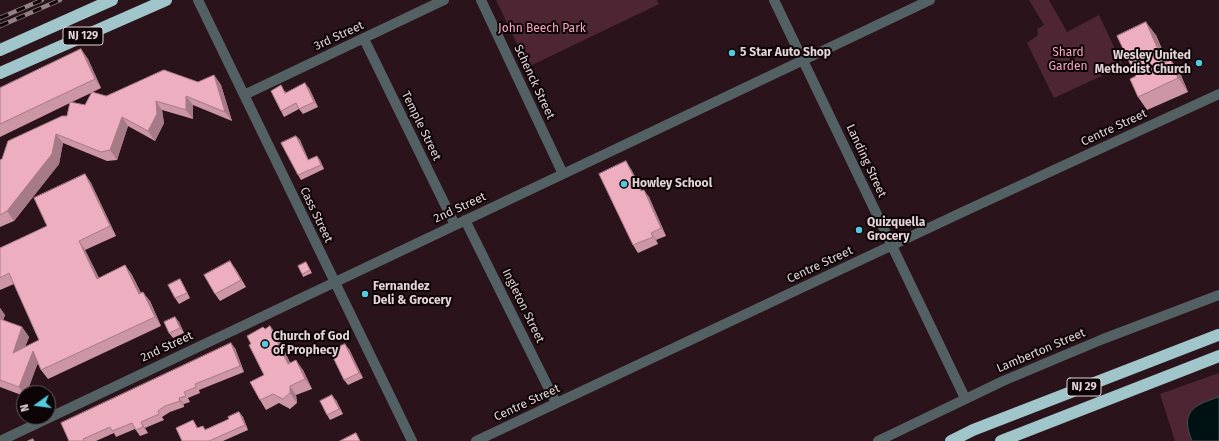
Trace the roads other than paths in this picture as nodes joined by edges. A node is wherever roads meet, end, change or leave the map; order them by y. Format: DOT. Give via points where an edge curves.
graph roads {
  1 [pos="112,0"];
  2 [pos="166,0"];
  3 [pos="198,0"];
  4 [pos="444,0"];
  5 [pos="481,0"];
  6 [pos="774,0"];
  7 [pos="930,0"];
  8 [pos="364,39"];
  9 [pos="0,50"];
  10 [pos="803,60"];
  11 [pos="0,73"];
  12 [pos="1219,94"];
  13 [pos="244,95"];
  14 [pos="563,174"];
  15 [pos="465,220"];
  16 [pos="455,224"];
  17 [pos="892,246"];
  18 [pos="334,282"];
  19 [pos="1219,295"];
  20 [pos="1218,335"];
  21 [pos="1219,356"];
  22 [pos="965,398"];
  23 [pos="556,403"];
  24 [pos="1028,431"];
  25 [pos="0,441"];
  26 [pos="412,441"];
  27 [pos="476,441"];
  28 [pos="878,441"];
  29 [pos="951,441"];
  30 [pos="1001,441"];
  31 [pos="1020,441"];
  1 -- 9 [label="highway, NJ 129"];
  2 -- 11 [label="highway, NJ 129"];
  3 -- 13 [label="street, Cass Street"];
  4 -- 8 [label="street, 3rd Street"];
  5 -- 14 [label="street, Schenck Street"];
  6 -- 10 [label="street, Landing Street"];
  7 -- 10 [label="street, 2nd Street"];
  8 -- 13 [label="street, 3rd Street"];
  8 -- 16 [label="street, Temple Street"];
  10 -- 14 [label="street, 2nd Street"];
  10 -- 17 [label="street, Landing Street"];
  12 -- 17 [label="street, Centre Street"];
  13 -- 18 [label="street, Cass Street"];
  14 -- 15 [label="street, 2nd Street"];
  15 -- 16 [label="street, 2nd Street"];
  15 -- 23 [label="street, Ingleton Street"];
  16 -- 18 [label="street, 2nd Street"];
  17 -- 22 [label="street, Landing Street"];
  17 -- 23 [label="street, Centre Street"];
  18 -- 25 [label="street, 2nd Street"];
  18 -- 26 [label="street, Cass Street"];
  19 -- 22 [label="street, Lamberton Street" via="1104,339"];
  20 -- 29 [label="highway, NJ 29" via="973,430"];
  21 -- 24 [label="highway, NJ 29"];
  22 -- 28 [label="street, Lamberton Street"];
  23 -- 27 [label="street, Centre Street"];
  24 -- 30 [label="highway, NJ 29"];
  24 -- 31 [label="highway"];
}
